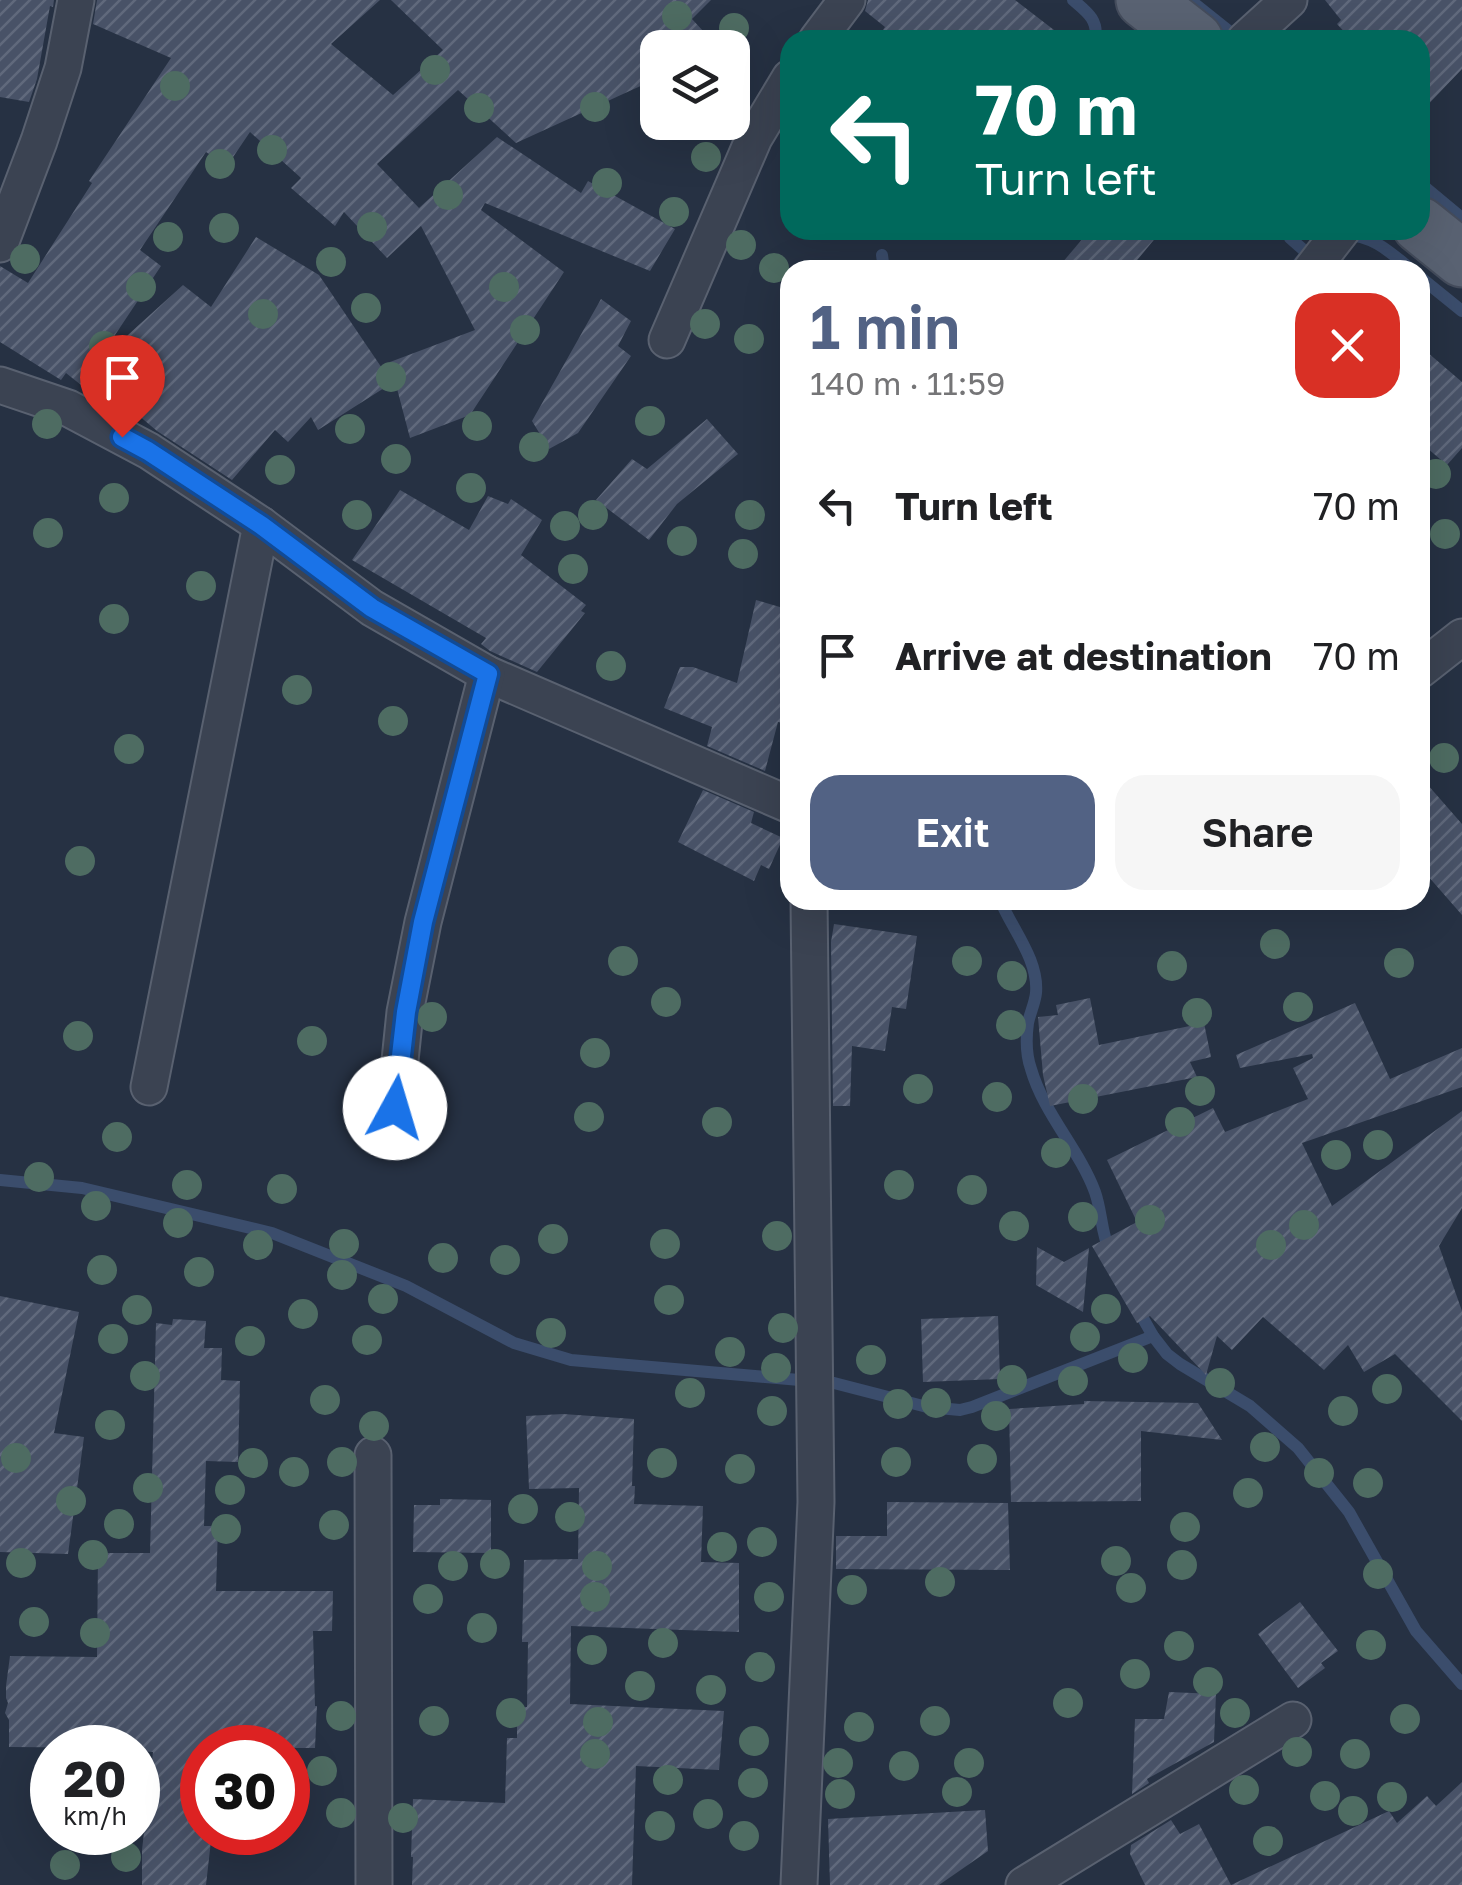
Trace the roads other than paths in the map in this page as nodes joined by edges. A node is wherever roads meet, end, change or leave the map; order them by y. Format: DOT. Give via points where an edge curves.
graph roads {
  1 [pos="76,0"];
  2 [pos="847,0"];
  3 [pos="1144,0"];
  4 [pos="1289,0"];
  5 [pos="824,30"];
  6 [pos="1182,30"];
  7 [pos="1256,30"];
  8 [pos="780,95"];
  9 [pos="1430,232"];
  10 [pos="1334,240"];
  11 [pos="0,244"];
  12 [pos="1462,259"];
  13 [pos="1319,260"];
  14 [pos="668,340"];
  15 [pos="0,384"];
  16 [pos="261,525"];
  17 [pos="1462,637"];
  18 [pos="1430,662"];
  19 [pos="488,674"];
  20 [pos="780,801"];
  21 [pos="809,910"];
  22 [pos="148,1087"];
  23 [pos="395,1108"];
  24 [pos="373,1456"];
  25 [pos="1292,1720"];
  26 [pos="374,1885"];
  27 [pos="798,1885"];
  28 [pos="1024,1885"];
  1 -- 11 [label="street" via="63,68"];
  2 -- 5 [label="street"];
  3 -- 6 [label="main road"];
  4 -- 7 [label="street"];
  8 -- 14 [label="street" via="754,138"];
  9 -- 12 [label="main road"];
  10 -- 13 [label="street"];
  15 -- 16 [label="street" via="68,408 148,451"];
  16 -- 19 [label="street" via="372,608"];
  16 -- 22 [label="street"];
  17 -- 18 [label="street"];
  19 -- 20 [label="street"];
  19 -- 23 [label="street" via="423,922"];
  21 -- 27 [label="street" via="816,1502"];
  24 -- 26 [label="street"];
  25 -- 28 [label="street"];
}
